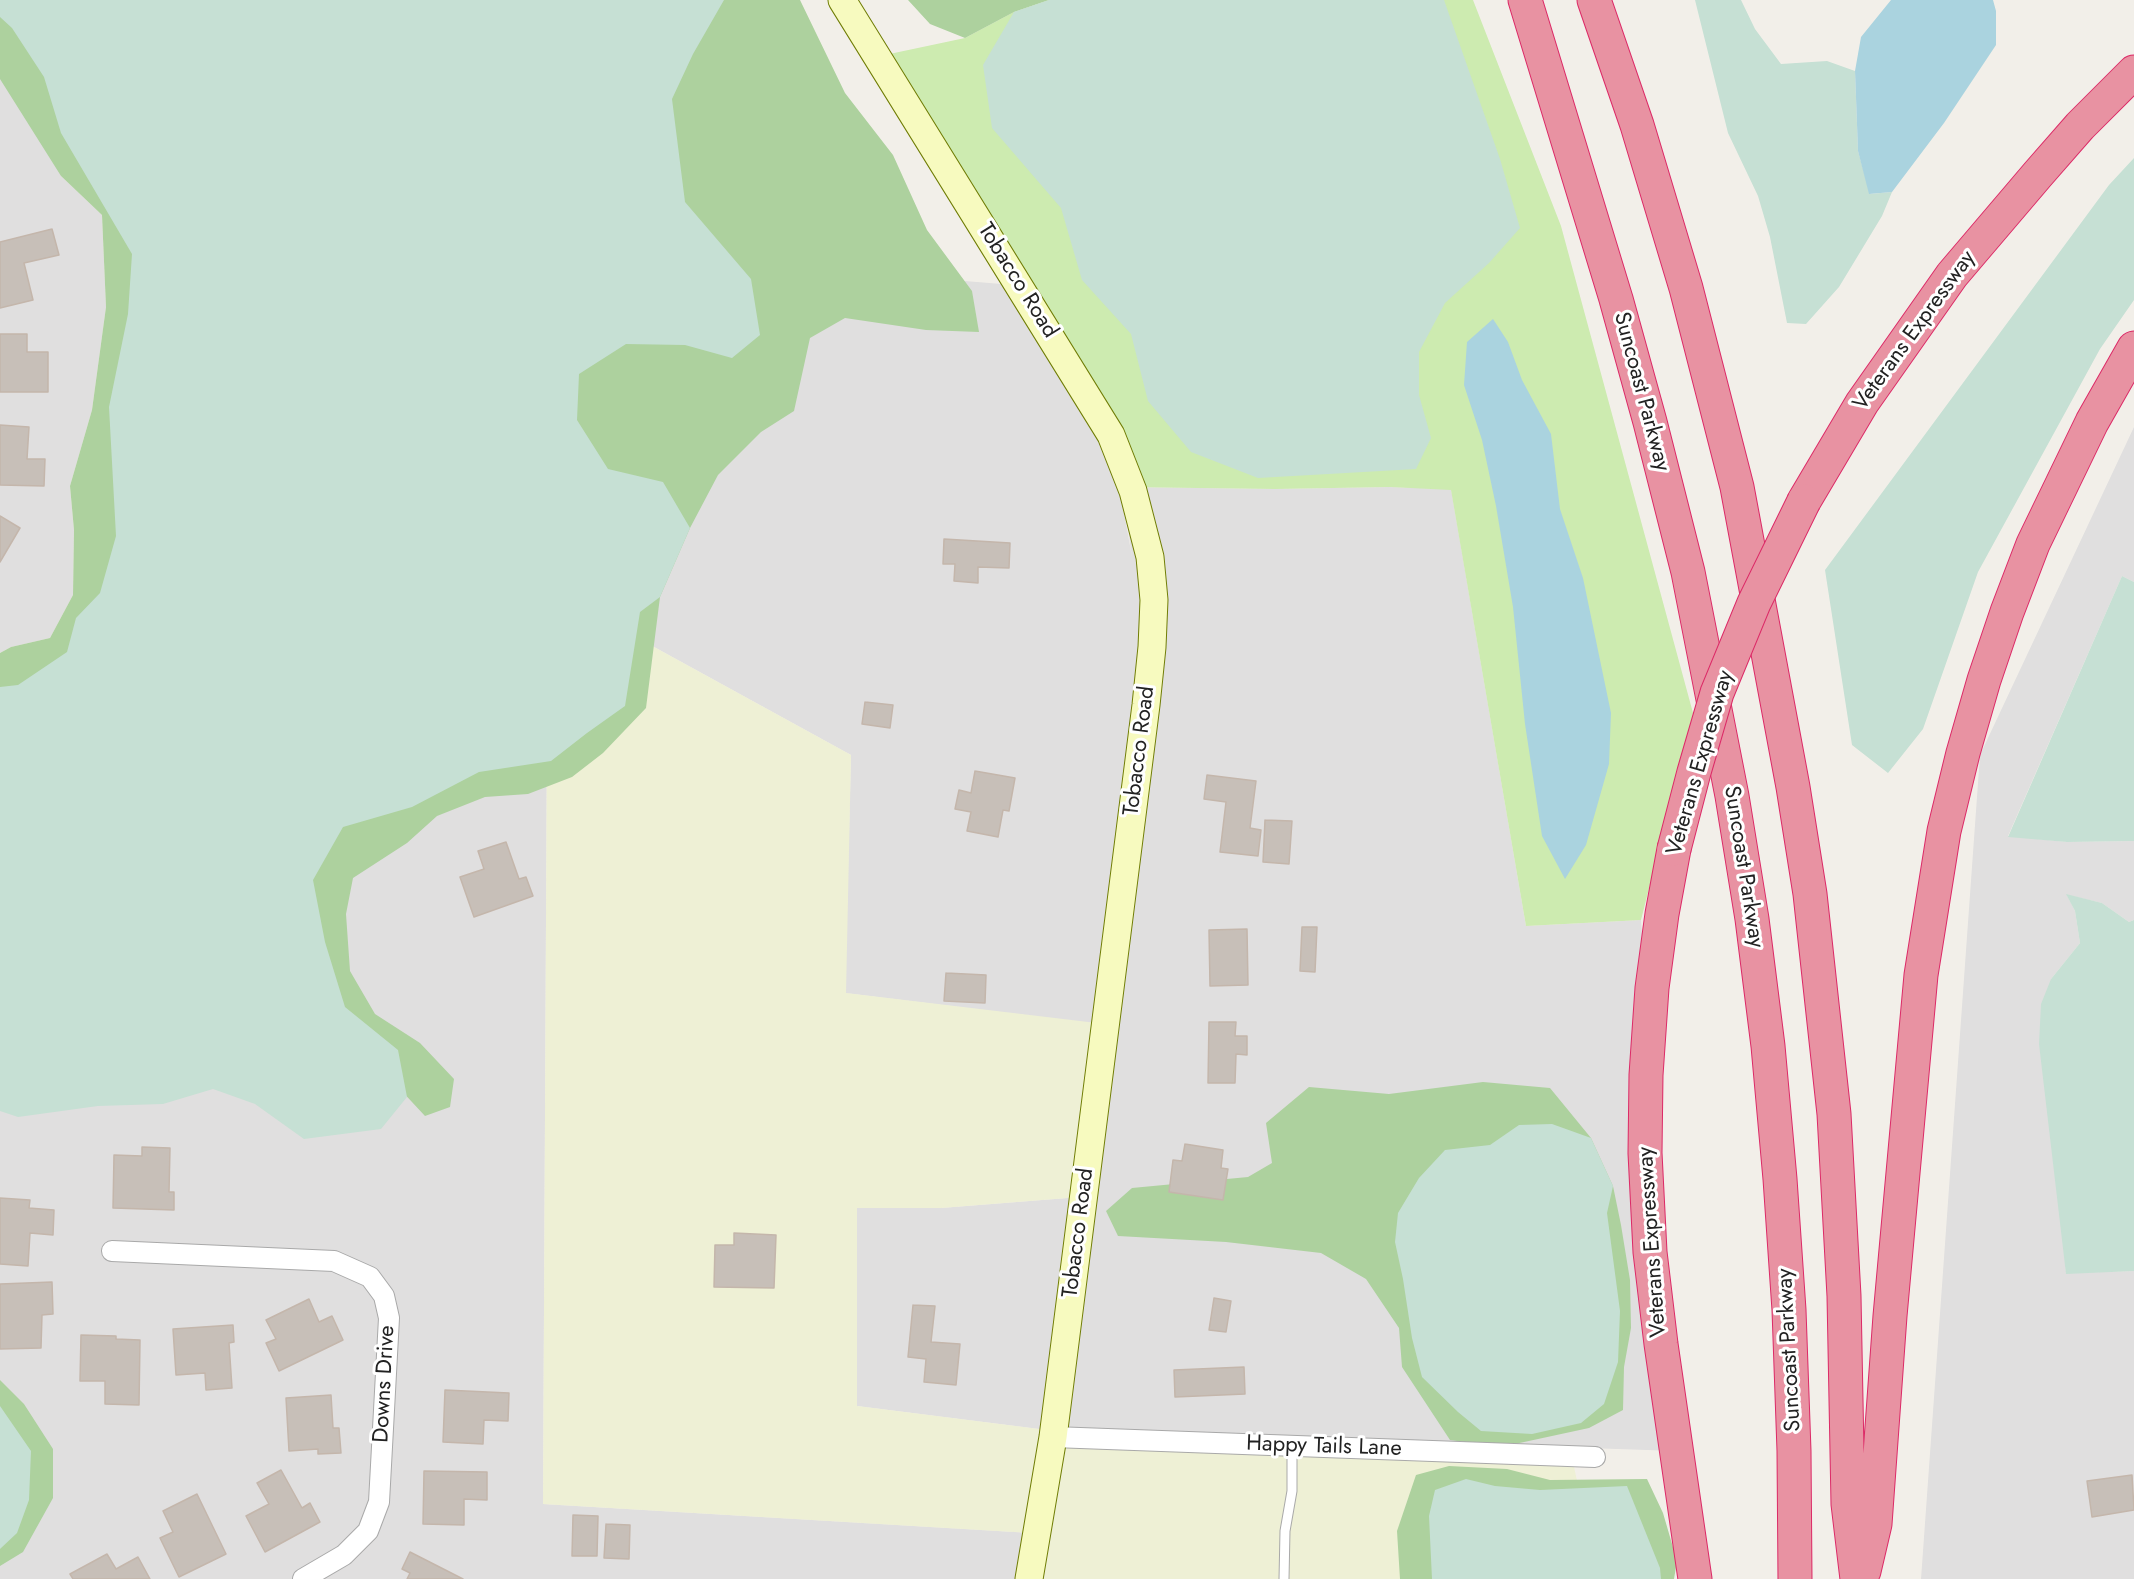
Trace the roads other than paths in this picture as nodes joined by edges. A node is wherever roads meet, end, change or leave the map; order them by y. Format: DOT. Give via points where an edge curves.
graph roads {
  1 [pos="842,0"];
  2 [pos="1505,0"];
  3 [pos="1525,0"];
  4 [pos="1594,0"];
  5 [pos="1609,0"];
  6 [pos="2134,72"];
  7 [pos="1637,124"];
  8 [pos="1583,189"];
  9 [pos="2134,348"];
  10 [pos="112,1251"];
  11 [pos="1053,1437"];
  12 [pos="1292,1446"];
  13 [pos="1595,1457"];
  14 [pos="303,1579"];
  15 [pos="1029,1579"];
  16 [pos="1284,1579"];
  17 [pos="1695,1579"];
  18 [pos="1795,1579"];
  19 [pos="1857,1579"];
  20 [pos="1862,1579"];
  1 -- 11 [label="street, Tobacco Road" via="1112,435 1133,491 1150,557 1154,600 1152,647"];
  2 -- 8 [label="highway"];
  3 -- 8 [label="highway, Suncoast Parkway"];
  4 -- 7 [label="highway"];
  5 -- 7 [label="highway"];
  6 -- 17 [label="highway, Veterans Expressway, bridge" via="2080,126 1952,275 1862,403 1804,501 1754,603 1718,693 1694,772 1674,849 1652,988 1645,1163 1661,1344"];
  7 -- 19 [label="highway" via="1686,288 1737,487 1810,894 1834,1114 1843,1274 1848,1504"];
  8 -- 18 [label="highway, Suncoast Parkway" via="1650,422 1688,572 1750,908 1768,1046 1783,1215 1794,1428"];
  9 -- 20 [label="highway" via="2092,422 2033,544 1984,680 1944,831 1921,975 1875,1524"];
  10 -- 14 [label="street, Downs Drive" via="334,1261 370,1277 384,1296 389,1318 379,1502 368,1531 344,1555"];
  11 -- 12 [label="street, Happy Tails Lane"];
  11 -- 15 [label="street, Tobacco Road"];
  12 -- 13 [label="street, Happy Tails Lane"];
  12 -- 16 [label="lane"];
}
